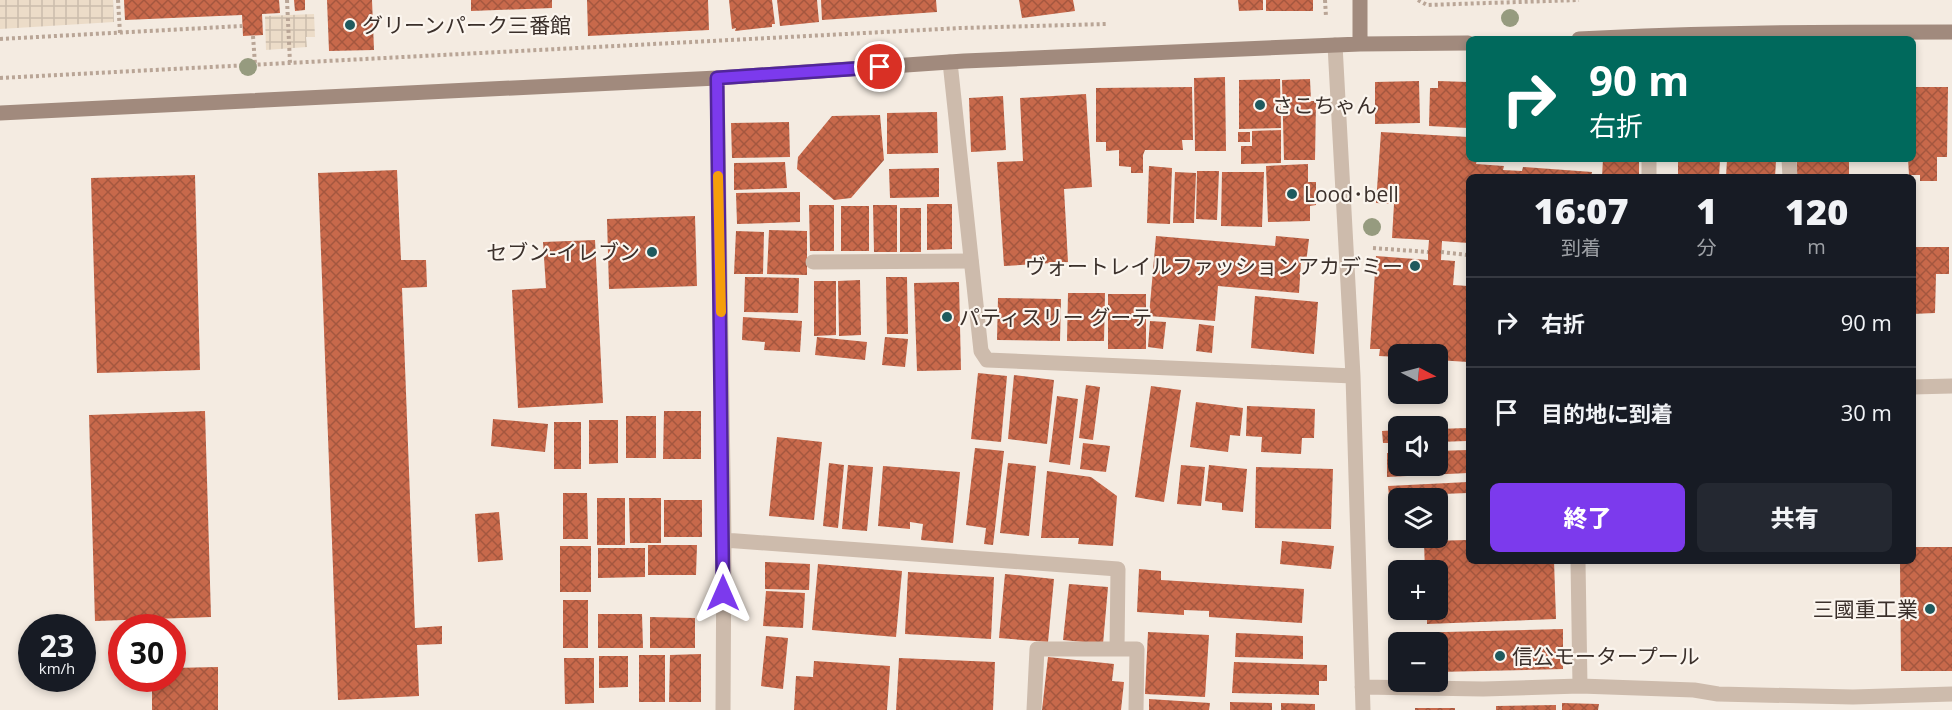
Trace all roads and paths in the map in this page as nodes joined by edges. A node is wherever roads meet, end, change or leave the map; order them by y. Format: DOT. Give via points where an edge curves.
graph roads {
  1 [pos="118,0"];
  2 [pos="287,0"];
  3 [pos="1325,0"];
  4 [pos="1360,0"];
  5 [pos="1418,0"];
  6 [pos="1579,0"];
  7 [pos="1316,19"];
  8 [pos="1112,24"];
  9 [pos="243,26"];
  10 [pos="1952,32"];
  11 [pos="120,33"];
  12 [pos="1787,35"];
  13 [pos="253,36"];
  14 [pos="1721,36"];
  15 [pos="0,39"];
  16 [pos="1466,43"];
  17 [pos="1360,44"];
  18 [pos="1335,45"];
  19 [pos="950,62"];
  20 [pos="290,63"];
  21 [pos="255,64"];
  22 [pos="0,78"];
  23 [pos="717,78"];
  24 [pos="0,113"];
  25 [pos="1345,246"];
  26 [pos="1428,252"];
  27 [pos="1441,252"];
  28 [pos="1466,255"];
  29 [pos="972,261"];
  30 [pos="813,262"];
  31 [pos="1353,376"];
  32 [pos="1952,386"];
  33 [pos="1916,387"];
  34 [pos="724,540"];
  35 [pos="1578,564"];
  36 [pos="1117,649"];
  37 [pos="1580,686"];
  38 [pos="1362,687"];
  39 [pos="1718,694"];
  40 [pos="1952,694"];
  41 [pos="723,710"];
  42 [pos="1034,710"];
  43 [pos="1136,710"];
  44 [pos="1362,710"];
  45 [pos="1717,710"];
  1 -- 11 [label="path"];
  2 -- 20 [label="path"];
  3 -- 7 [label="path" via="1326,19"];
  4 -- 17 [label="street"];
  5 -- 6 [label="path" via="1427,5"];
  8 -- 20 [label="path" via="961,28"];
  9 -- 11 [label="path"];
  10 -- 12 [label="street"];
  11 -- 15 [label="path"];
  12 -- 14 [label="street"];
  13 -- 21 [label="path"];
  16 -- 17 [label="street"];
  17 -- 18 [label="street"];
  18 -- 19 [label="street"];
  18 -- 25 [label="street"];
  19 -- 23 [label="street"];
  19 -- 29 [label="street"];
  20 -- 21 [label="path"];
  21 -- 22 [label="path"];
  23 -- 24 [label="street"];
  23 -- 34 [label="street"];
  25 -- 26 [label="path"];
  25 -- 31 [label="street"];
  27 -- 28 [label="path"];
  29 -- 30 [label="street"];
  29 -- 31 [label="street" via="981,351 987,360"];
  31 -- 38 [label="street"];
  32 -- 33 [label="street"];
  34 -- 36 [label="street" via="1118,569"];
  34 -- 41 [label="street"];
  35 -- 37 [label="street"];
  36 -- 42 [label="street" via="1037,649"];
  36 -- 43 [label="street" via="1137,649"];
  37 -- 38 [label="street"];
  37 -- 39 [label="street"];
  38 -- 44 [label="street"];
  39 -- 40 [label="street"];
  39 -- 45 [label="street"];
}
